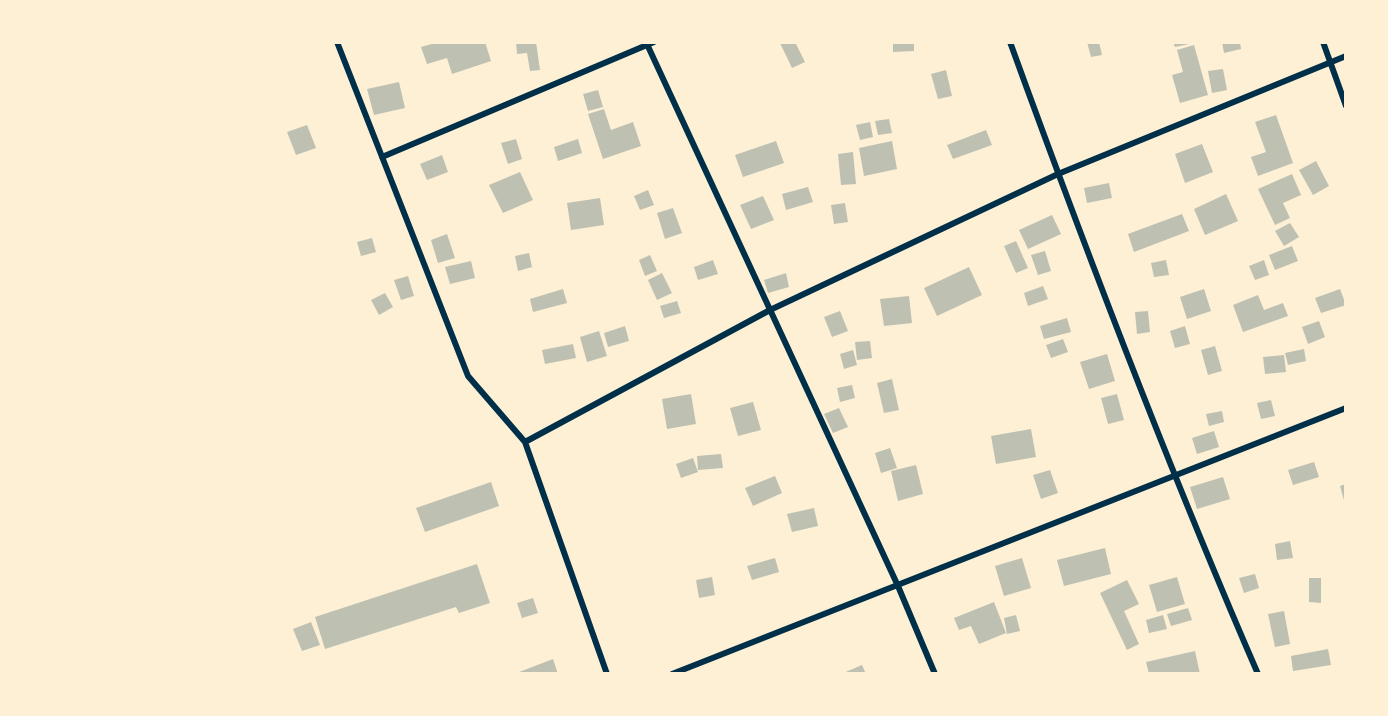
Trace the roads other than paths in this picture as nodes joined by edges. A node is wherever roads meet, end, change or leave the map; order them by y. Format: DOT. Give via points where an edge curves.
graph roads {
  1 [pos="337,42"];
  2 [pos="1010,42"];
  3 [pos="1323,42"];
  4 [pos="649,43"];
  5 [pos="1346,56"];
  6 [pos="1330,62"];
  7 [pos="1346,106"];
  8 [pos="382,158"];
  9 [pos="1058,174"];
  10 [pos="770,310"];
  11 [pos="1346,408"];
  12 [pos="525,442"];
  13 [pos="1177,477"];
  14 [pos="898,586"];
  15 [pos="607,674"];
  16 [pos="672,674"];
  17 [pos="935,674"];
  18 [pos="1258,674"];
  1 -- 8 [label="street"];
  2 -- 9 [label="street"];
  3 -- 6 [label="street"];
  4 -- 8 [label="street"];
  4 -- 10 [label="street"];
  5 -- 6 [label="street"];
  6 -- 7 [label="street"];
  6 -- 9 [label="street"];
  8 -- 12 [label="street" via="468,376"];
  9 -- 10 [label="street"];
  9 -- 13 [label="street"];
  10 -- 12 [label="street"];
  10 -- 14 [label="street"];
  11 -- 13 [label="street"];
  12 -- 15 [label="street"];
  13 -- 14 [label="street"];
  13 -- 18 [label="street"];
  14 -- 16 [label="street"];
  14 -- 17 [label="street"];
}
